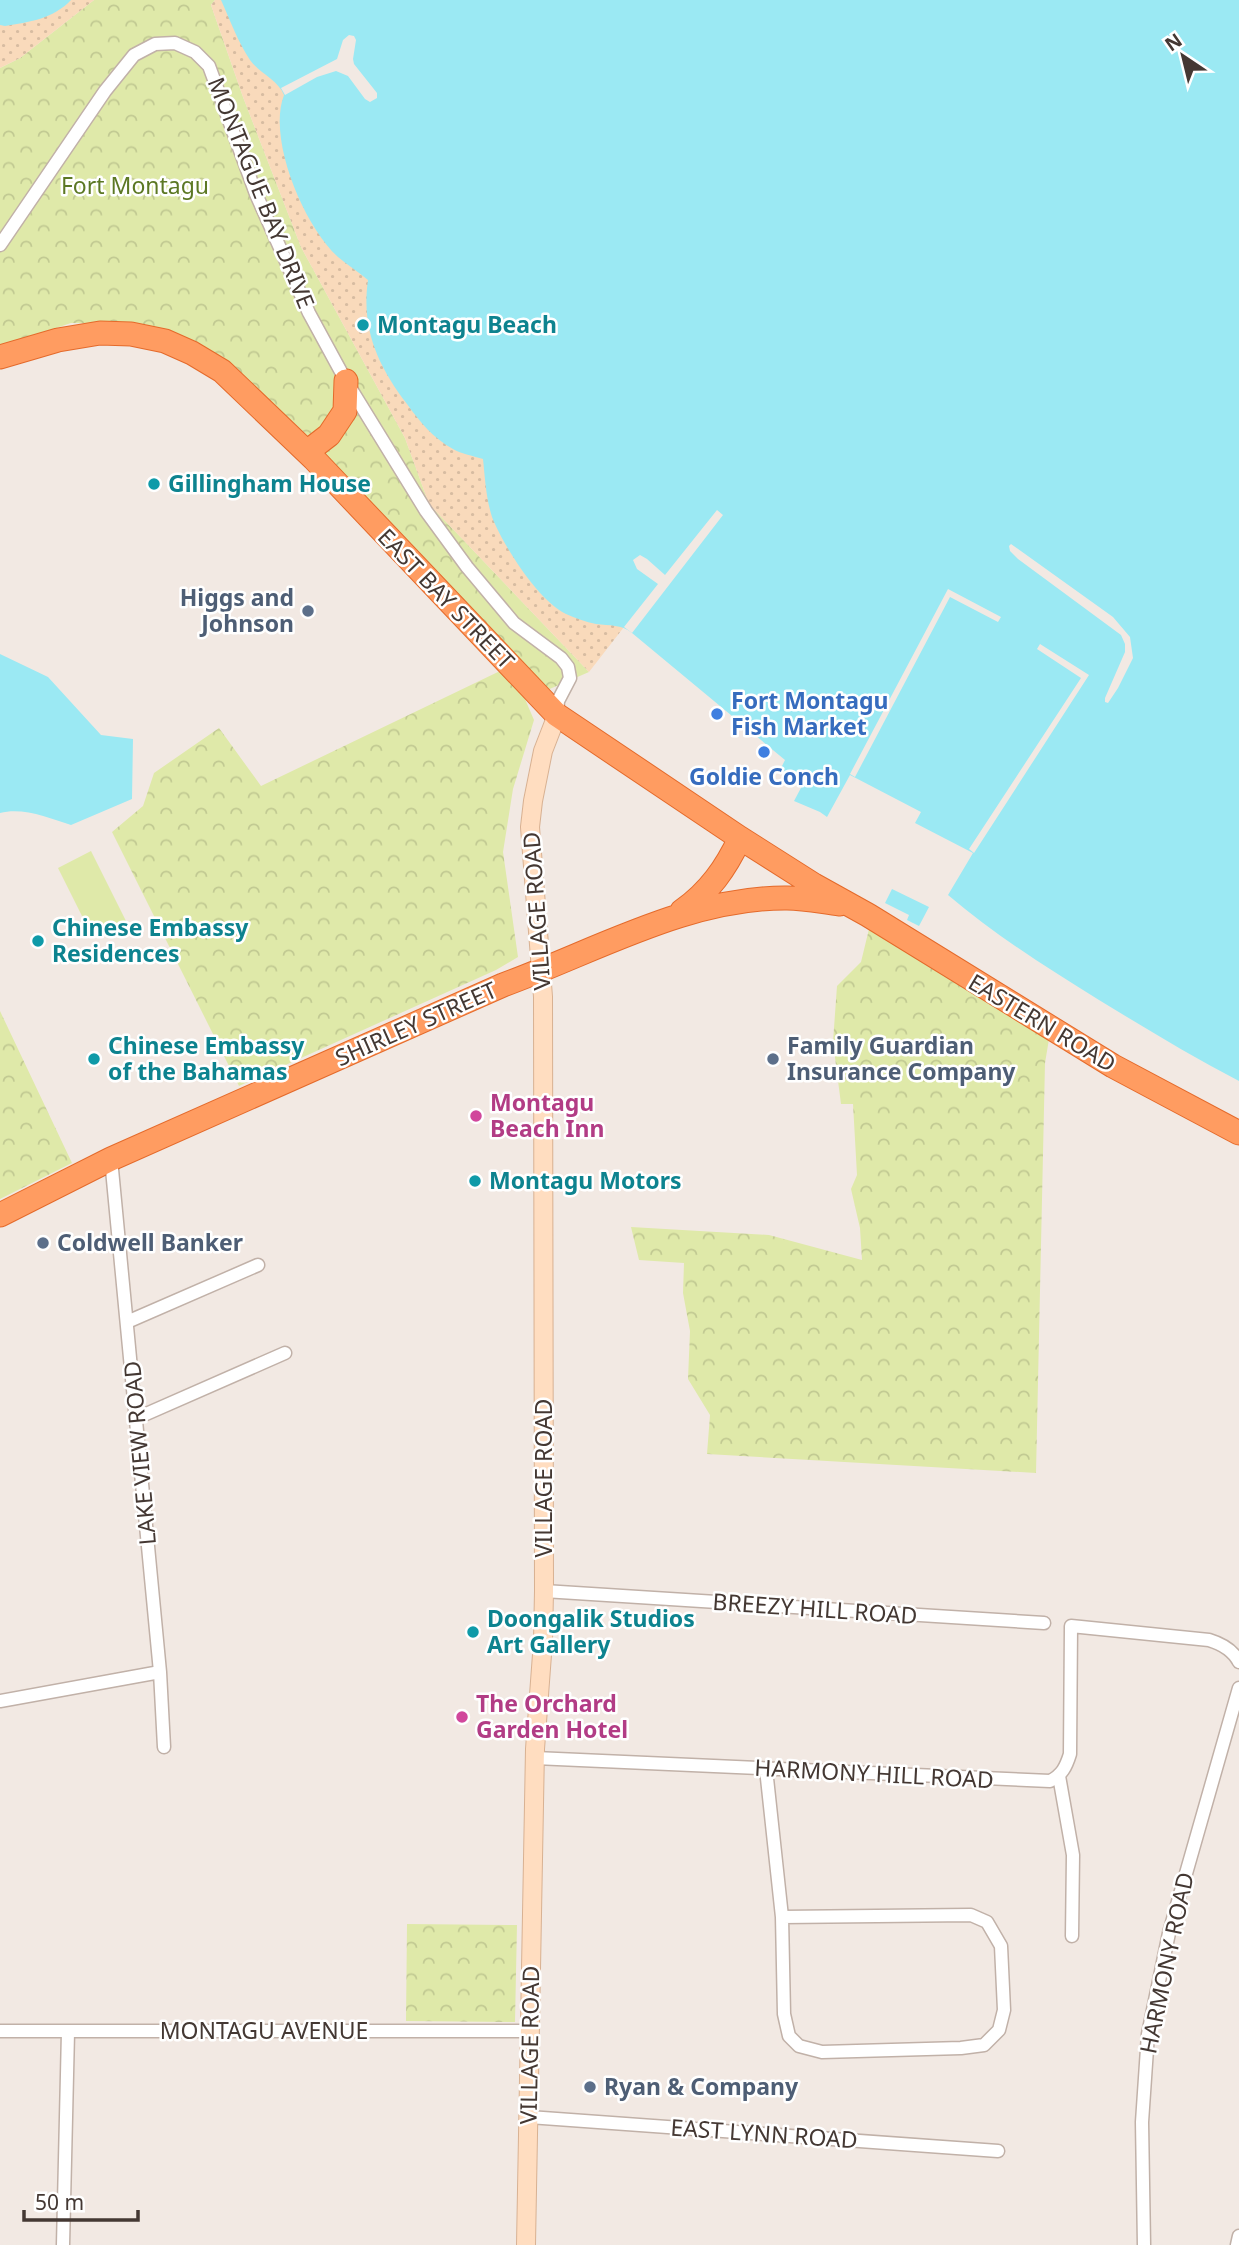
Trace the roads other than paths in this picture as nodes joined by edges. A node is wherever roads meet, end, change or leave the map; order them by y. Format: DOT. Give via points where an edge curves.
graph roads {
  1 [pos="0,245"];
  2 [pos="0,357"];
  3 [pos="346,381"];
  4 [pos="307,452"];
  5 [pos="557,715"];
  6 [pos="740,838"];
  7 [pos="850,905"];
  8 [pos="673,917"];
  9 [pos="542,971"];
  10 [pos="1239,1133"];
  11 [pos="111,1159"];
  12 [pos="0,1215"];
  13 [pos="258,1265"];
  14 [pos="127,1322"];
  15 [pos="285,1353"];
  16 [pos="137,1418"];
  17 [pos="544,1591"];
  18 [pos="1044,1623"];
  19 [pos="1239,1662"];
  20 [pos="160,1672"];
  21 [pos="1239,1688"];
  22 [pos="0,1702"];
  23 [pos="164,1747"];
  24 [pos="535,1758"];
  25 [pos="766,1769"];
  26 [pos="1059,1776"];
  27 [pos="782,1917"];
  28 [pos="1072,1936"];
  29 [pos="0,2031"];
  30 [pos="529,2031"];
  31 [pos="68,2032"];
  32 [pos="529,2117"];
  33 [pos="998,2151"];
  34 [pos="1239,2236"];
  35 [pos="63,2245"];
  36 [pos="526,2245"];
  37 [pos="1144,2245"];
  38 [pos="1237,2245"];
  1 -- 3 [label="street, MONTAGUE BAY DRIVE" via="134,55 155,44 175,43 195,52 209,66 256,194 309,313"];
  2 -- 4 [label="highway, EAST BAY STREET" via="100,333 164,341 222,371"];
  3 -- 4 [label="highway" via="345,411 329,435"];
  3 -- 5 [label="street, MONTAGUE BAY DRIVE" via="426,511 467,567 514,623 568,667 570,678 558,701"];
  4 -- 5 [label="highway, EAST BAY STREET"];
  5 -- 6 [label="highway, EAST BAY STREET"];
  5 -- 9 [label="main road, VILLAGE ROAD" via="543,751 530,827"];
  6 -- 7 [label="highway, EAST BAY STREET"];
  6 -- 8 [label="highway" via="713,883"];
  7 -- 8 [label="highway, SHIRLEY STREET" via="788,898 745,901"];
  7 -- 10 [label="highway, EASTERN ROAD" via="1113,1066"];
  8 -- 9 [label="highway, SHIRLEY STREET"];
  9 -- 11 [label="highway, SHIRLEY STREET"];
  9 -- 17 [label="main road, VILLAGE ROAD"];
  11 -- 12 [label="highway, SHIRLEY STREET"];
  11 -- 14 [label="street, LAKE VIEW ROAD"];
  13 -- 14 [label="street"];
  14 -- 16 [label="street, LAKE VIEW ROAD"];
  15 -- 16 [label="street"];
  16 -- 20 [label="street, LAKE VIEW ROAD"];
  17 -- 18 [label="street, BREEZY HILL ROAD"];
  17 -- 24 [label="main road, VILLAGE ROAD"];
  19 -- 26 [label="street" via="1221,1644 1209,1640 1071,1626 1070,1754"];
  20 -- 22 [label="street"];
  20 -- 23 [label="street, LAKE VIEW ROAD"];
  21 -- 37 [label="street, HARMONY ROAD" via="1169,1933 1148,2034 1142,2122"];
  24 -- 25 [label="street, HARMONY HILL ROAD"];
  24 -- 30 [label="main road, VILLAGE ROAD"];
  25 -- 26 [label="street, HARMONY HILL ROAD" via="1032,1781"];
  25 -- 27 [label="street"];
  26 -- 28 [label="street" via="1073,1855"];
  27 -- 27 [label="street" via="971,1915 987,1922 1001,1946 1004,2010 999,2030 984,2045 961,2048 822,2052 799,2046 789,2036 784,2014"];
  29 -- 31 [label="street, MONTAGU AVENUE"];
  30 -- 31 [label="street, MONTAGU AVENUE"];
  30 -- 32 [label="main road, VILLAGE ROAD"];
  31 -- 35 [label="street"];
  32 -- 33 [label="street, EAST LYNN ROAD"];
  32 -- 36 [label="main road, VILLAGE ROAD"];
  34 -- 38 [label="street"];
}
